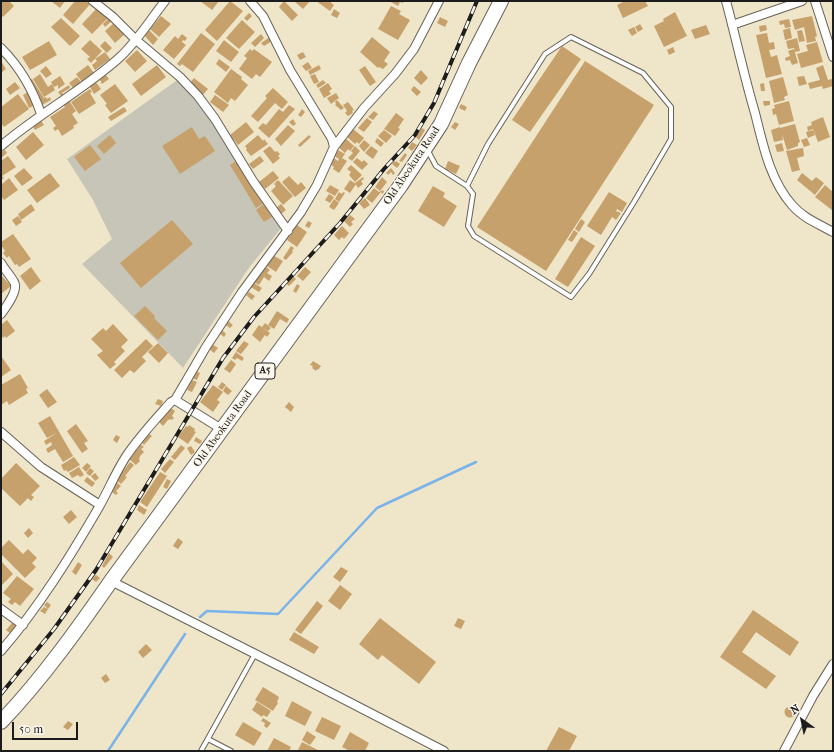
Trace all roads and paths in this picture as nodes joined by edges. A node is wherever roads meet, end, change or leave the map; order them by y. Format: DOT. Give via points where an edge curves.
graph roads {
  1 [pos="93,1"];
  2 [pos="165,1"];
  3 [pos="250,1"];
  4 [pos="438,1"];
  5 [pos="501,1"];
  6 [pos="726,1"];
  7 [pos="802,1"];
  8 [pos="815,1"];
  9 [pos="732,25"];
  10 [pos="136,40"];
  11 [pos="1,48"];
  12 [pos="833,57"];
  13 [pos="41,114"];
  14 [pos="1,146"];
  15 [pos="334,147"];
  16 [pos="426,147"];
  17 [pos="466,186"];
  18 [pos="288,231"];
  19 [pos="833,232"];
  20 [pos="1,263"];
  21 [pos="1,314"];
  22 [pos="175,400"];
  23 [pos="223,430"];
  24 [pos="1,432"];
  25 [pos="100,505"];
  26 [pos="111,582"];
  27 [pos="1,609"];
  28 [pos="23,625"];
  29 [pos="1,651"];
  30 [pos="255,654"];
  31 [pos="833,664"];
  32 [pos="1,722"];
  33 [pos="208,739"];
  34 [pos="201,751"];
  35 [pos="231,751"];
  36 [pos="444,751"];
  37 [pos="784,751"];
  1 -- 10 [label="street"];
  2 -- 10 [label="street"];
  3 -- 15 [label="street" via="263,16 290,70 332,139"];
  4 -- 15 [label="street" via="414,49"];
  5 -- 16 [label="highway, Old Abeokuta Road / A5" via="441,124"];
  6 -- 9 [label="street"];
  7 -- 9 [label="street"];
  8 -- 12 [label="street"];
  9 -- 19 [label="street" via="763,146 775,179 793,206 806,218"];
  10 -- 13 [label="street" via="113,63"];
  10 -- 18 [label="street" via="180,77 198,96"];
  11 -- 13 [label="street" via="21,74"];
  13 -- 14 [label="street"];
  15 -- 18 [label="street" via="316,185"];
  16 -- 17 [label="lane" via="436,166"];
  16 -- 23 [label="highway, Old Abeokuta Road / A5"];
  17 -- 17 [label="lane" via="473,194 468,226 474,236 571,297 589,274 670,139 671,107 643,73 571,37 545,54 488,144"];
  18 -- 22 [label="street" via="242,292"];
  20 -- 21 [label="street" via="14,282 15,288"];
  22 -- 23 [label="street"];
  22 -- 25 [label="street" via="147,428 125,458"];
  23 -- 26 [label="highway, Old Abeokuta Road / A5"];
  24 -- 25 [label="street" via="41,467"];
  25 -- 28 [label="street" via="61,570"];
  26 -- 30 [label="street"];
  26 -- 32 [label="highway, Old Abeokuta Road / A5" via="76,632 21,702"];
  27 -- 28 [label="street"];
  28 -- 29 [label="street"];
  30 -- 33 [label="lane"];
  30 -- 36 [label="street"];
  31 -- 37 [label="street"];
  33 -- 34 [label="lane"];
  33 -- 35 [label="lane"];
}
